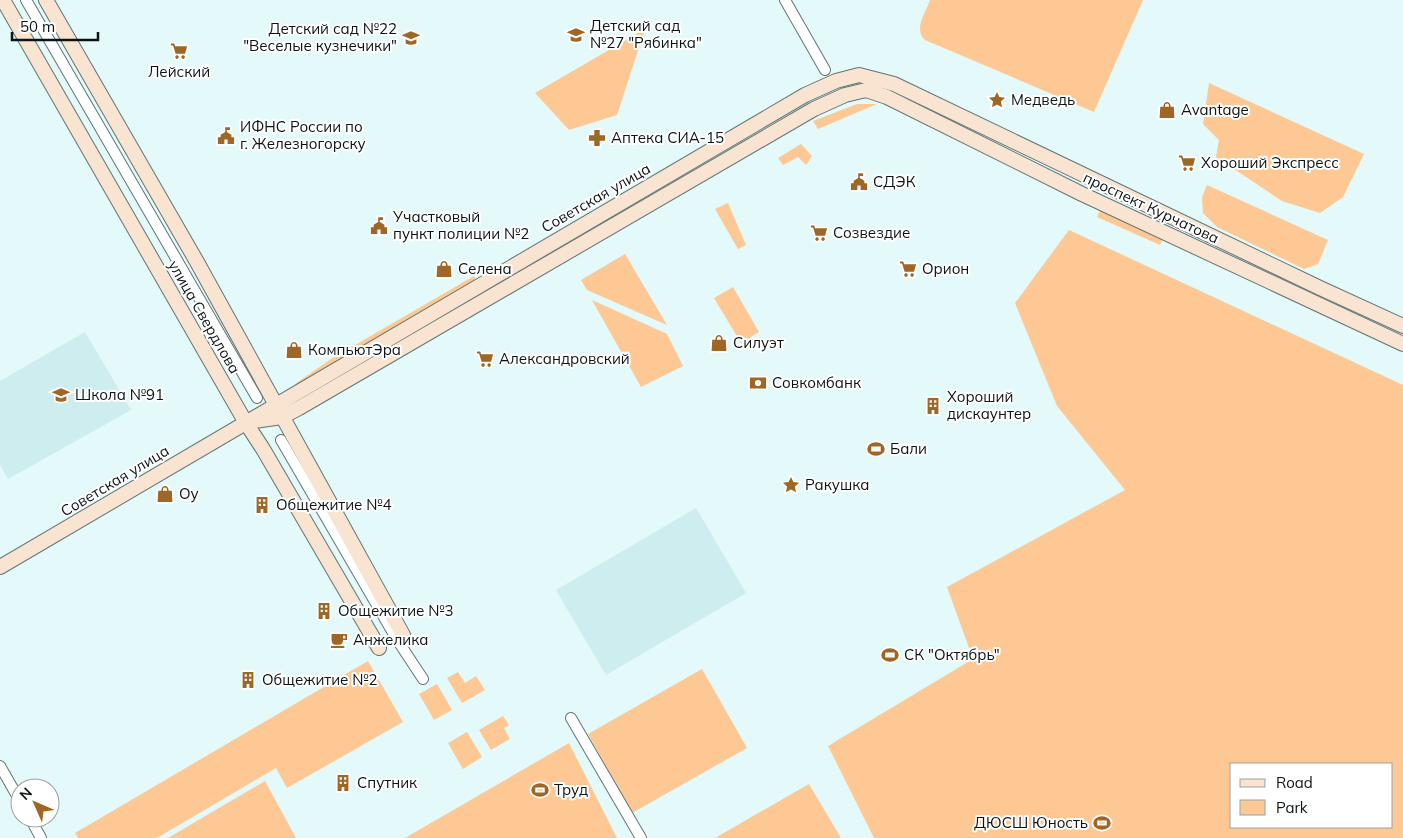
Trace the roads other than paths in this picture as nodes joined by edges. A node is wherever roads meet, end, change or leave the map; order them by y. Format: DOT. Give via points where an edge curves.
graph roads {
  1 [pos="3,0"];
  2 [pos="26,0"];
  3 [pos="46,0"];
  4 [pos="785,0"];
  5 [pos="825,70"];
  6 [pos="858,70"];
  7 [pos="894,84"];
  8 [pos="853,93"];
  9 [pos="805,95"];
  10 [pos="888,97"];
  11 [pos="814,109"];
  12 [pos="1090,176"];
  13 [pos="1082,194"];
  14 [pos="1403,326"];
  15 [pos="1403,344"];
  16 [pos="257,398"];
  17 [pos="278,411"];
  18 [pos="246,422"];
  19 [pos="281,440"];
  20 [pos="0,567"];
  21 [pos="402,635"];
  22 [pos="379,648"];
  23 [pos="423,679"];
  24 [pos="571,718"];
  25 [pos="0,766"];
  26 [pos="10,784"];
  27 [pos="642,838"];
  1 -- 18 [label="main road, улица Свердлова"];
  2 -- 16 [label="street"];
  3 -- 17 [label="main road, улица Свердлова" via="197,262"];
  4 -- 5 [label="street"];
  6 -- 7 [label="main road, Советская улица"];
  6 -- 8 [label="main road"];
  6 -- 9 [label="main road, Советская улица"];
  7 -- 12 [label="main road, проспект Курчатова"];
  8 -- 10 [label="main road, Советская улица" via="866,90"];
  8 -- 11 [label="main road, Советская улица"];
  9 -- 11 [label="main road"];
  9 -- 17 [label="main road, Советская улица"];
  10 -- 13 [label="main road, проспект Курчатова"];
  11 -- 17 [label="main road, Советская улица"];
  12 -- 13 [label="main road"];
  12 -- 14 [label="main road, проспект Курчатова"];
  13 -- 15 [label="main road, проспект Курчатова"];
  17 -- 18 [label="main road, Советская улица"];
  17 -- 21 [label="main road, улица Свердлова"];
  18 -- 20 [label="main road, Советская улица"];
  18 -- 22 [label="main road, улица Свердлова"];
  19 -- 23 [label="street"];
  24 -- 27 [label="street"];
  25 -- 26 [label="street"];
}
